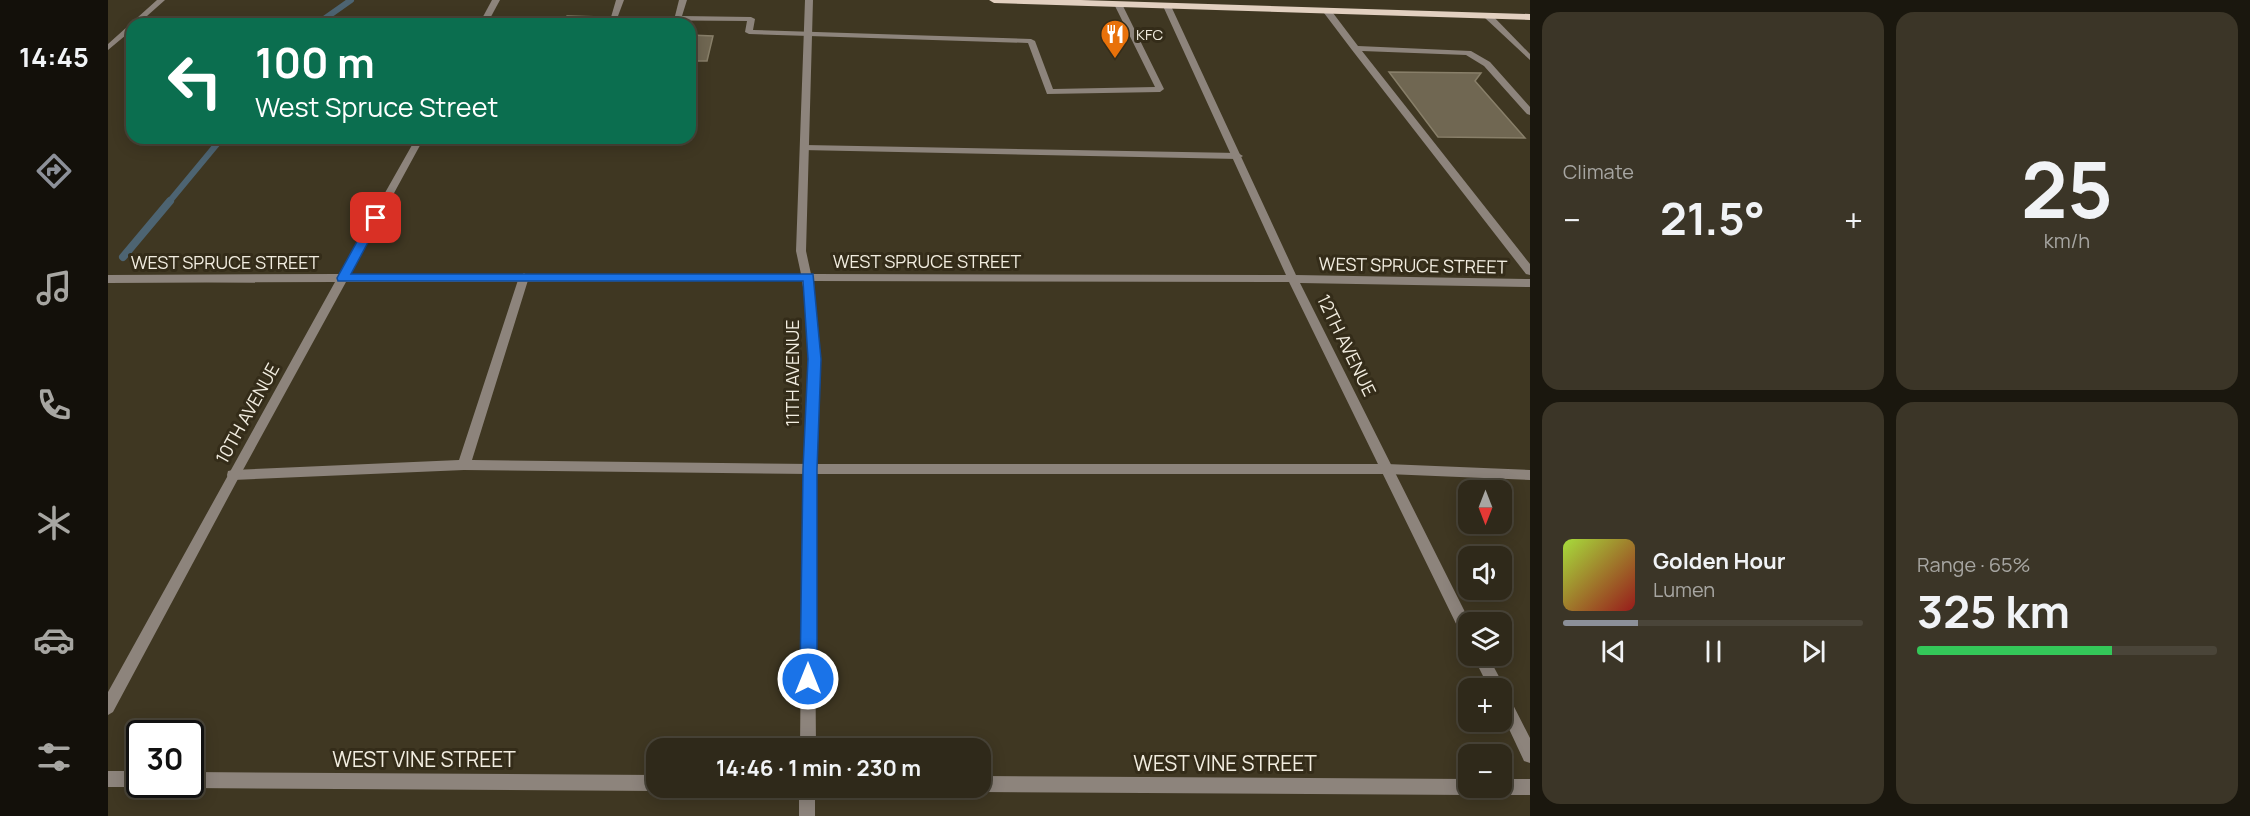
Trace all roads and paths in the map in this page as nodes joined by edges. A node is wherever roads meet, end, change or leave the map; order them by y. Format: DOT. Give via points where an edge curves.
graph roads {
  1 [pos="160,0"];
  2 [pos="496,0"];
  3 [pos="620,0"];
  4 [pos="683,0"];
  5 [pos="809,0"];
  6 [pos="994,0"];
  7 [pos="1118,4"];
  8 [pos="1167,6"];
  9 [pos="1327,11"];
  10 [pos="1488,16"];
  11 [pos="1530,17"];
  12 [pos="141,18"];
  13 [pos="486,18"];
  14 [pos="613,18"];
  15 [pos="678,18"];
  16 [pos="696,18"];
  17 [pos="126,31"];
  18 [pos="808,33"];
  19 [pos="108,48"];
  20 [pos="1355,48"];
  21 [pos="1529,56"];
  22 [pos="1530,112"];
  23 [pos="417,144"];
  24 [pos="805,148"];
  25 [pos="1238,156"];
  26 [pos="1530,271"];
  27 [pos="524,277"];
  28 [pos="808,277"];
  29 [pos="343,278"];
  30 [pos="108,279"];
  31 [pos="1293,279"];
  32 [pos="1530,283"];
  33 [pos="464,465"];
  34 [pos="810,469"];
  35 [pos="1387,469"];
  36 [pos="233,475"];
  37 [pos="1530,475"];
  38 [pos="1458,613"];
  39 [pos="108,707"];
  40 [pos="1512,718"];
  41 [pos="808,738"];
  42 [pos="1530,755"];
  43 [pos="108,779"];
  44 [pos="126,779"];
  45 [pos="204,780"];
  46 [pos="646,783"];
  47 [pos="991,784"];
  48 [pos="1458,787"];
  49 [pos="1512,787"];
  50 [pos="1530,787"];
  51 [pos="807,798"];
  52 [pos="807,816"];
  1 -- 12 [label="street"];
  2 -- 13 [label="street"];
  3 -- 14 [label="street"];
  4 -- 15 [label="street"];
  5 -- 18 [label="street, 11TH AVENUE"];
  6 -- 7 [label="main road"];
  7 -- 8 [label="main road"];
  7 -- 18 [label="street" via="1160,89 1050,92 1031,40"];
  8 -- 9 [label="main road"];
  8 -- 25 [label="street, 12TH AVENUE"];
  9 -- 10 [label="main road"];
  9 -- 20 [label="street"];
  10 -- 11 [label="main road"];
  10 -- 21 [label="street"];
  16 -- 18 [label="street" via="751,19 749,32"];
  17 -- 19 [label="street"];
  18 -- 24 [label="street, 11TH AVENUE"];
  20 -- 22 [label="street" via="1467,53 1487,64"];
  20 -- 26 [label="street"];
  23 -- 29 [label="street, 10TH AVENUE"];
  24 -- 25 [label="street"];
  24 -- 28 [label="street, 11TH AVENUE" via="801,251"];
  25 -- 31 [label="street, 12TH AVENUE"];
  27 -- 28 [label="street, WEST SPRUCE STREET"];
  27 -- 29 [label="street, WEST SPRUCE STREET"];
  27 -- 33 [label="street"];
  28 -- 31 [label="street, WEST SPRUCE STREET"];
  28 -- 34 [label="street, 11TH AVENUE" via="814,359"];
  29 -- 30 [label="street, WEST SPRUCE STREET"];
  29 -- 36 [label="street, 10TH AVENUE"];
  31 -- 32 [label="street, WEST SPRUCE STREET"];
  31 -- 35 [label="street, 12TH AVENUE"];
  33 -- 34 [label="street"];
  33 -- 36 [label="street"];
  34 -- 35 [label="street"];
  34 -- 41 [label="street, 11TH AVENUE"];
  35 -- 37 [label="street"];
  35 -- 38 [label="street, 12TH AVENUE"];
  36 -- 39 [label="street, 10TH AVENUE"];
  40 -- 42 [label="street"];
  43 -- 44 [label="street"];
  45 -- 46 [label="street, WEST VINE STREET"];
  47 -- 48 [label="street, WEST VINE STREET"];
  49 -- 50 [label="street"];
  51 -- 52 [label="street"];
}
